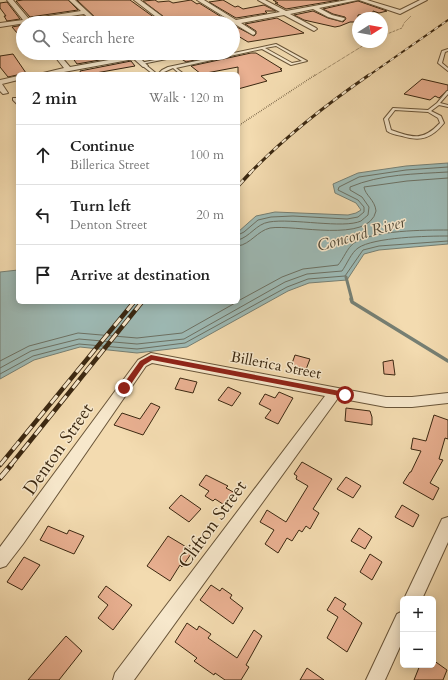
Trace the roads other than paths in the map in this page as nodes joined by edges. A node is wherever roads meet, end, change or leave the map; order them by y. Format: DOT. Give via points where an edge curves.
graph roads {
  1 [pos="10,0"];
  2 [pos="72,0"];
  3 [pos="137,0"];
  4 [pos="200,0"];
  5 [pos="261,0"];
  6 [pos="354,0"];
  7 [pos="362,0"];
  8 [pos="424,0"];
  9 [pos="315,8"];
  10 [pos="85,12"];
  11 [pos="286,14"];
  12 [pos="23,16"];
  13 [pos="62,16"];
  14 [pos="90,16"];
  15 [pos="159,16"];
  16 [pos="223,16"];
  17 [pos="342,18"];
  18 [pos="240,22"];
  19 [pos="16,23"];
  20 [pos="0,25"];
  21 [pos="240,26"];
  22 [pos="314,29"];
  23 [pos="253,33"];
  24 [pos="262,48"];
  25 [pos="448,50"];
  26 [pos="240,53"];
  27 [pos="61,60"];
  28 [pos="110,60"];
  29 [pos="138,60"];
  30 [pos="165,60"];
  31 [pos="206,60"];
  32 [pos="144,65"];
  33 [pos="173,67"];
  34 [pos="68,69"];
  35 [pos="448,70"];
  36 [pos="52,72"];
  37 [pos="153,72"];
  38 [pos="162,72"];
  39 [pos="179,72"];
  40 [pos="16,78"];
  41 [pos="0,82"];
  42 [pos="0,85"];
  43 [pos="448,92"];
  44 [pos="5,93"];
  45 [pos="438,104"];
  46 [pos="448,106"];
  47 [pos="429,111"];
  48 [pos="146,360"];
  49 [pos="334,393"];
  50 [pos="448,398"];
  51 [pos="448,524"];
  52 [pos="0,560"];
  53 [pos="414,596"];
  54 [pos="400,626"];
  55 [pos="122,680"];
  56 [pos="375,680"];
  1 -- 12 [label="street"];
  2 -- 10 [label="street"];
  3 -- 15 [label="street"];
  4 -- 16 [label="street"];
  5 -- 11 [label="street"];
  6 -- 9 [label="street"];
  7 -- 8 [label="street" via="400,12"];
  9 -- 11 [label="street"];
  9 -- 17 [label="street" via="330,16"];
  10 -- 13 [label="street"];
  10 -- 14 [label="street"];
  11 -- 18 [label="street"];
  11 -- 22 [label="street"];
  19 -- 20 [label="street"];
  21 -- 23 [label="street"];
  24 -- 24 [label="lane" via="290,64 305,61 278,46"];
  24 -- 26 [label="lane"];
  25 -- 35 [label="lane" via="444,51 440,63"];
  27 -- 34 [label="street"];
  28 -- 34 [label="street"];
  29 -- 32 [label="street"];
  30 -- 32 [label="lane"];
  31 -- 33 [label="lane"];
  32 -- 37 [label="lane"];
  33 -- 38 [label="lane"];
  33 -- 39 [label="lane"];
  34 -- 36 [label="street"];
  40 -- 41 [label="street"];
  42 -- 44 [label="street"];
  43 -- 45 [label="lane"];
  45 -- 46 [label="lane"];
  45 -- 47 [label="lane"];
  47 -- 47 [label="lane" via="394,109 386,119 389,131 411,139 428,137 442,123 440,117"];
  48 -- 49 [label="street, Billerica Street" via="165,359"];
  48 -- 52 [label="street, Denton Street"];
  49 -- 50 [label="street, Billerica Street" via="386,402"];
  49 -- 55 [label="street, Clifton Street"];
  51 -- 53 [label="street"];
  54 -- 56 [label="street"];
}
